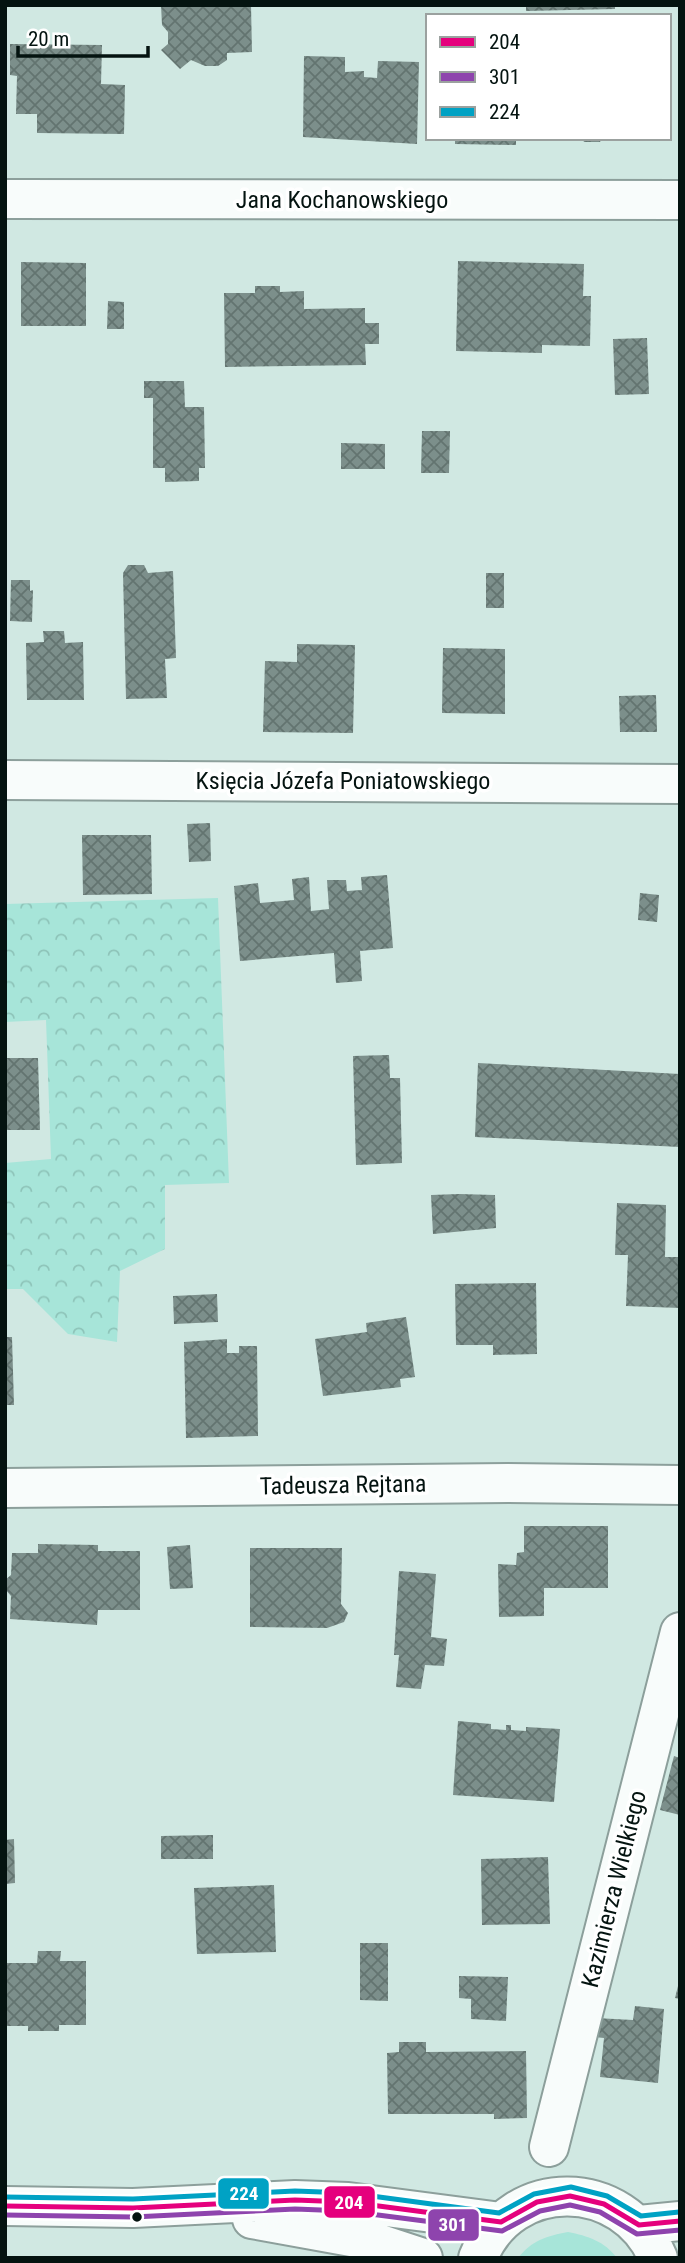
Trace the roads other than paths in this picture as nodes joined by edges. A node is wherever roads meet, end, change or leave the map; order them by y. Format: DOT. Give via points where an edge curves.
graph roads {
  1 [pos="5,199"];
  2 [pos="680,200"];
  3 [pos="5,780"];
  4 [pos="680,784"];
  5 [pos="680,1485"];
  6 [pos="5,1488"];
  7 [pos="680,1632"];
  8 [pos="549,2147"];
  9 [pos="5,2206"];
  10 [pos="178,2207"];
  11 [pos="680,2221"];
  12 [pos="500,2222"];
  13 [pos="639,2225"];
  14 [pos="423,2258"];
  15 [pos="478,2258"];
  16 [pos="658,2258"];
  1 -- 2 [label="street, Jana Kochanowskiego"];
  3 -- 4 [label="street, Księcia Józefa Poniatowskiego"];
  5 -- 6 [label="street, Tadeusza Rejtana"];
  7 -- 8 [label="street, Kazimierza Wielkiego"];
  9 -- 10 [label="street"];
  10 -- 12 [label="street" via="295,2200 348,2202"];
  10 -- 14 [label="street" via="368,2240"];
  11 -- 13 [label="street"];
  12 -- 13 [label="street" via="526,2205 555,2196 586,2197 615,2207"];
  12 -- 15 [label="street"];
  13 -- 16 [label="street"];
}
